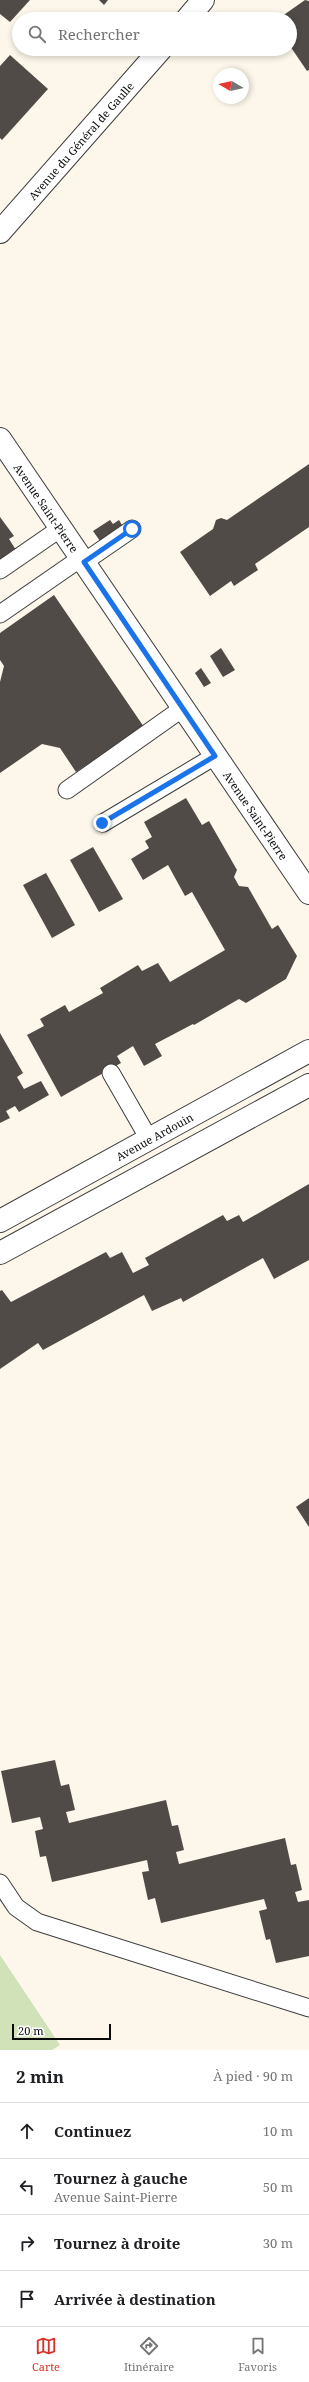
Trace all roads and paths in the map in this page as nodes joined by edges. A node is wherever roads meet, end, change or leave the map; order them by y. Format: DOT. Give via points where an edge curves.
graph roads {
  1 [pos="203,0"];
  2 [pos="193,12"];
  3 [pos="154,56"];
  4 [pos="0,232"];
  5 [pos="0,439"];
  6 [pos="61,528"];
  7 [pos="132,529"];
  8 [pos="82,560"];
  9 [pos="0,570"];
  10 [pos="0,614"];
  11 [pos="183,708"];
  12 [pos="215,756"];
  13 [pos="67,790"];
  14 [pos="102,823"];
  15 [pos="309,893"];
  16 [pos="309,1051"];
  17 [pos="111,1073"];
  18 [pos="309,1085"];
  19 [pos="149,1139"];
  20 [pos="0,1221"];
  21 [pos="0,1253"];
  22 [pos="0,1883"];
  23 [pos="309,2008"];
  1 -- 2 [label="street"];
  3 -- 4 [label="street, Avenue du Général de Gaulle"];
  5 -- 6 [label="street, Avenue Saint-Pierre"];
  6 -- 8 [label="street, Avenue Saint-Pierre"];
  6 -- 9 [label="lane"];
  7 -- 8 [label="lane"];
  8 -- 10 [label="lane"];
  8 -- 11 [label="street, Avenue Saint-Pierre"];
  11 -- 12 [label="street, Avenue Saint-Pierre"];
  11 -- 13 [label="lane"];
  12 -- 14 [label="lane"];
  12 -- 15 [label="street, Avenue Saint-Pierre"];
  16 -- 19 [label="street, Avenue Ardouin"];
  17 -- 19 [label="lane"];
  18 -- 21 [label="street"];
  19 -- 20 [label="street, Avenue Ardouin"];
  22 -- 23 [label="lane" via="16,1907 37,1922"];
}
